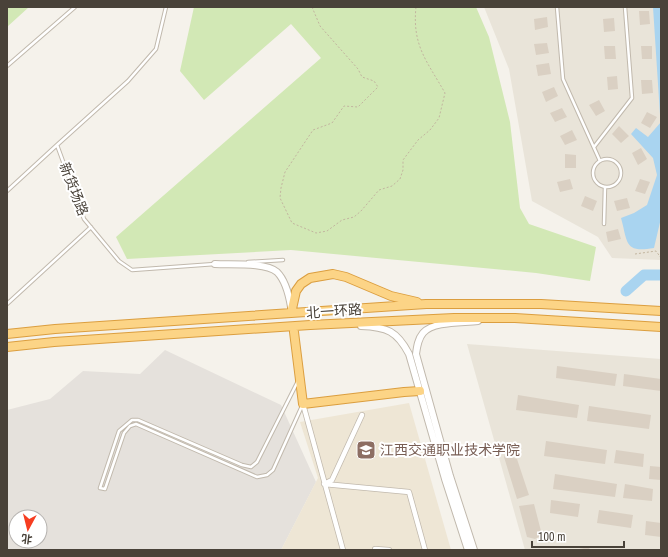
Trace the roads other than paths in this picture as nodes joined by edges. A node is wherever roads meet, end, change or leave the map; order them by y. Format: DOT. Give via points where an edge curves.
graph roads {
  1 [pos="75,7"];
  2 [pos="166,7"];
  3 [pos="557,7"];
  4 [pos="625,7"];
  5 [pos="7,66"];
  6 [pos="57,145"];
  7 [pos="594,148"];
  8 [pos="600,161"];
  9 [pos="605,187"];
  10 [pos="7,191"];
  11 [pos="604,224"];
  12 [pos="91,227"];
  13 [pos="282,260"];
  14 [pos="215,264"];
  15 [pos="7,304"];
  16 [pos="426,304"];
  17 [pos="292,308"];
  18 [pos="661,311"];
  19 [pos="515,318"];
  20 [pos="310,325"];
  21 [pos="661,327"];
  22 [pos="294,332"];
  23 [pos="7,334"];
  24 [pos="7,347"];
  25 [pos="300,377"];
  26 [pos="424,391"];
  27 [pos="303,404"];
  28 [pos="362,415"];
  29 [pos="324,484"];
  30 [pos="343,550"];
  31 [pos="375,550"];
  32 [pos="389,550"];
  33 [pos="426,550"];
  34 [pos="468,550"];
  35 [pos="474,550"];
  1 -- 5 [label="lane"];
  2 -- 6 [label="lane, 新货场路" via="156,49 128,81"];
  3 -- 7 [label="lane" via="563,78"];
  4 -- 7 [label="lane" via="632,98"];
  6 -- 10 [label="lane"];
  6 -- 12 [label="lane, 新货场路" via="84,219"];
  7 -- 8 [label="lane"];
  8 -- 9 [label="lane" via="594,168 593,176 597,183"];
  8 -- 9 [label="lane" via="615,161 621,169 619,182"];
  9 -- 11 [label="lane"];
  12 -- 14 [label="lane, 新货场路" via="119,261 132,270"];
  12 -- 15 [label="lane"];
  13 -- 14 [label="lane, 新货场路"];
  14 -- 17 [label="street" via="262,266 276,271 289,294"];
  16 -- 17 [label="highway" via="391,296 333,274 310,278 302,284 296,291"];
  16 -- 18 [label="highway, 北一环路" via="541,304"];
  16 -- 23 [label="highway, 北一环路"];
  19 -- 20 [label="highway, 北一环路" via="406,319"];
  19 -- 21 [label="highway, 北一环路"];
  19 -- 26 [label="street" via="439,325 426,330 418,343 416,354"];
  20 -- 24 [label="highway, 北一环路"];
  20 -- 26 [label="street" via="374,326 396,335 403,342"];
  22 -- 25 [label="highway"];
  25 -- 27 [label="highway"];
  25 -- 27 [label="lane" via="257,462 251,467 138,420 132,420 119,431 100,488 105,489 124,433 136,424 257,477 267,474 273,470"];
  26 -- 27 [label="highway"];
  26 -- 34 [label="street" via="445,479"];
  26 -- 35 [label="street"];
  27 -- 29 [label="street"];
  28 -- 29 [label="street" via="332,480"];
  29 -- 30 [label="street"];
  29 -- 33 [label="street" via="409,492"];
  31 -- 32 [label="street"];
}
